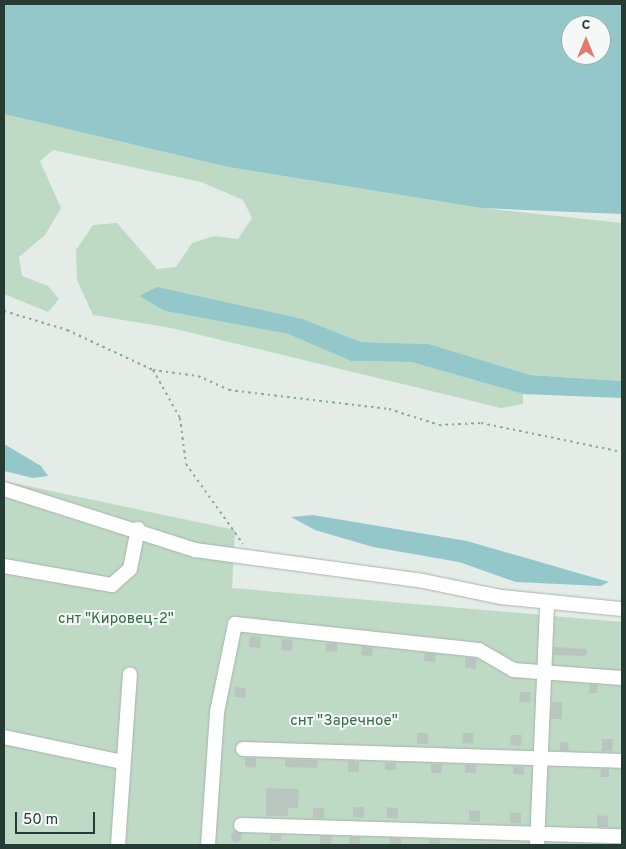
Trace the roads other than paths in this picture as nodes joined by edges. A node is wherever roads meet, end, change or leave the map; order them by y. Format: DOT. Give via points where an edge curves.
graph roads {
  1 [pos="4,488"];
  2 [pos="138,529"];
  3 [pos="4,566"];
  4 [pos="547,602"];
  5 [pos="622,610"];
  6 [pos="544,672"];
  7 [pos="130,674"];
  8 [pos="622,678"];
  9 [pos="4,737"];
  10 [pos="243,749"];
  11 [pos="540,759"];
  12 [pos="622,761"];
  13 [pos="123,762"];
  14 [pos="241,825"];
  15 [pos="622,836"];
  16 [pos="537,840"];
  17 [pos="118,845"];
  18 [pos="208,845"];
  1 -- 2 [label="street"];
  2 -- 3 [label="street" via="130,569 112,585"];
  2 -- 4 [label="street" via="195,550"];
  4 -- 5 [label="street"];
  4 -- 6 [label="street"];
  6 -- 8 [label="street"];
  6 -- 11 [label="street"];
  6 -- 18 [label="street" via="513,670 479,650 235,624 217,712"];
  7 -- 13 [label="street"];
  9 -- 13 [label="street"];
  10 -- 11 [label="street"];
  11 -- 12 [label="street"];
  11 -- 16 [label="street"];
  13 -- 17 [label="street"];
  14 -- 16 [label="street"];
  15 -- 16 [label="street"];
}
